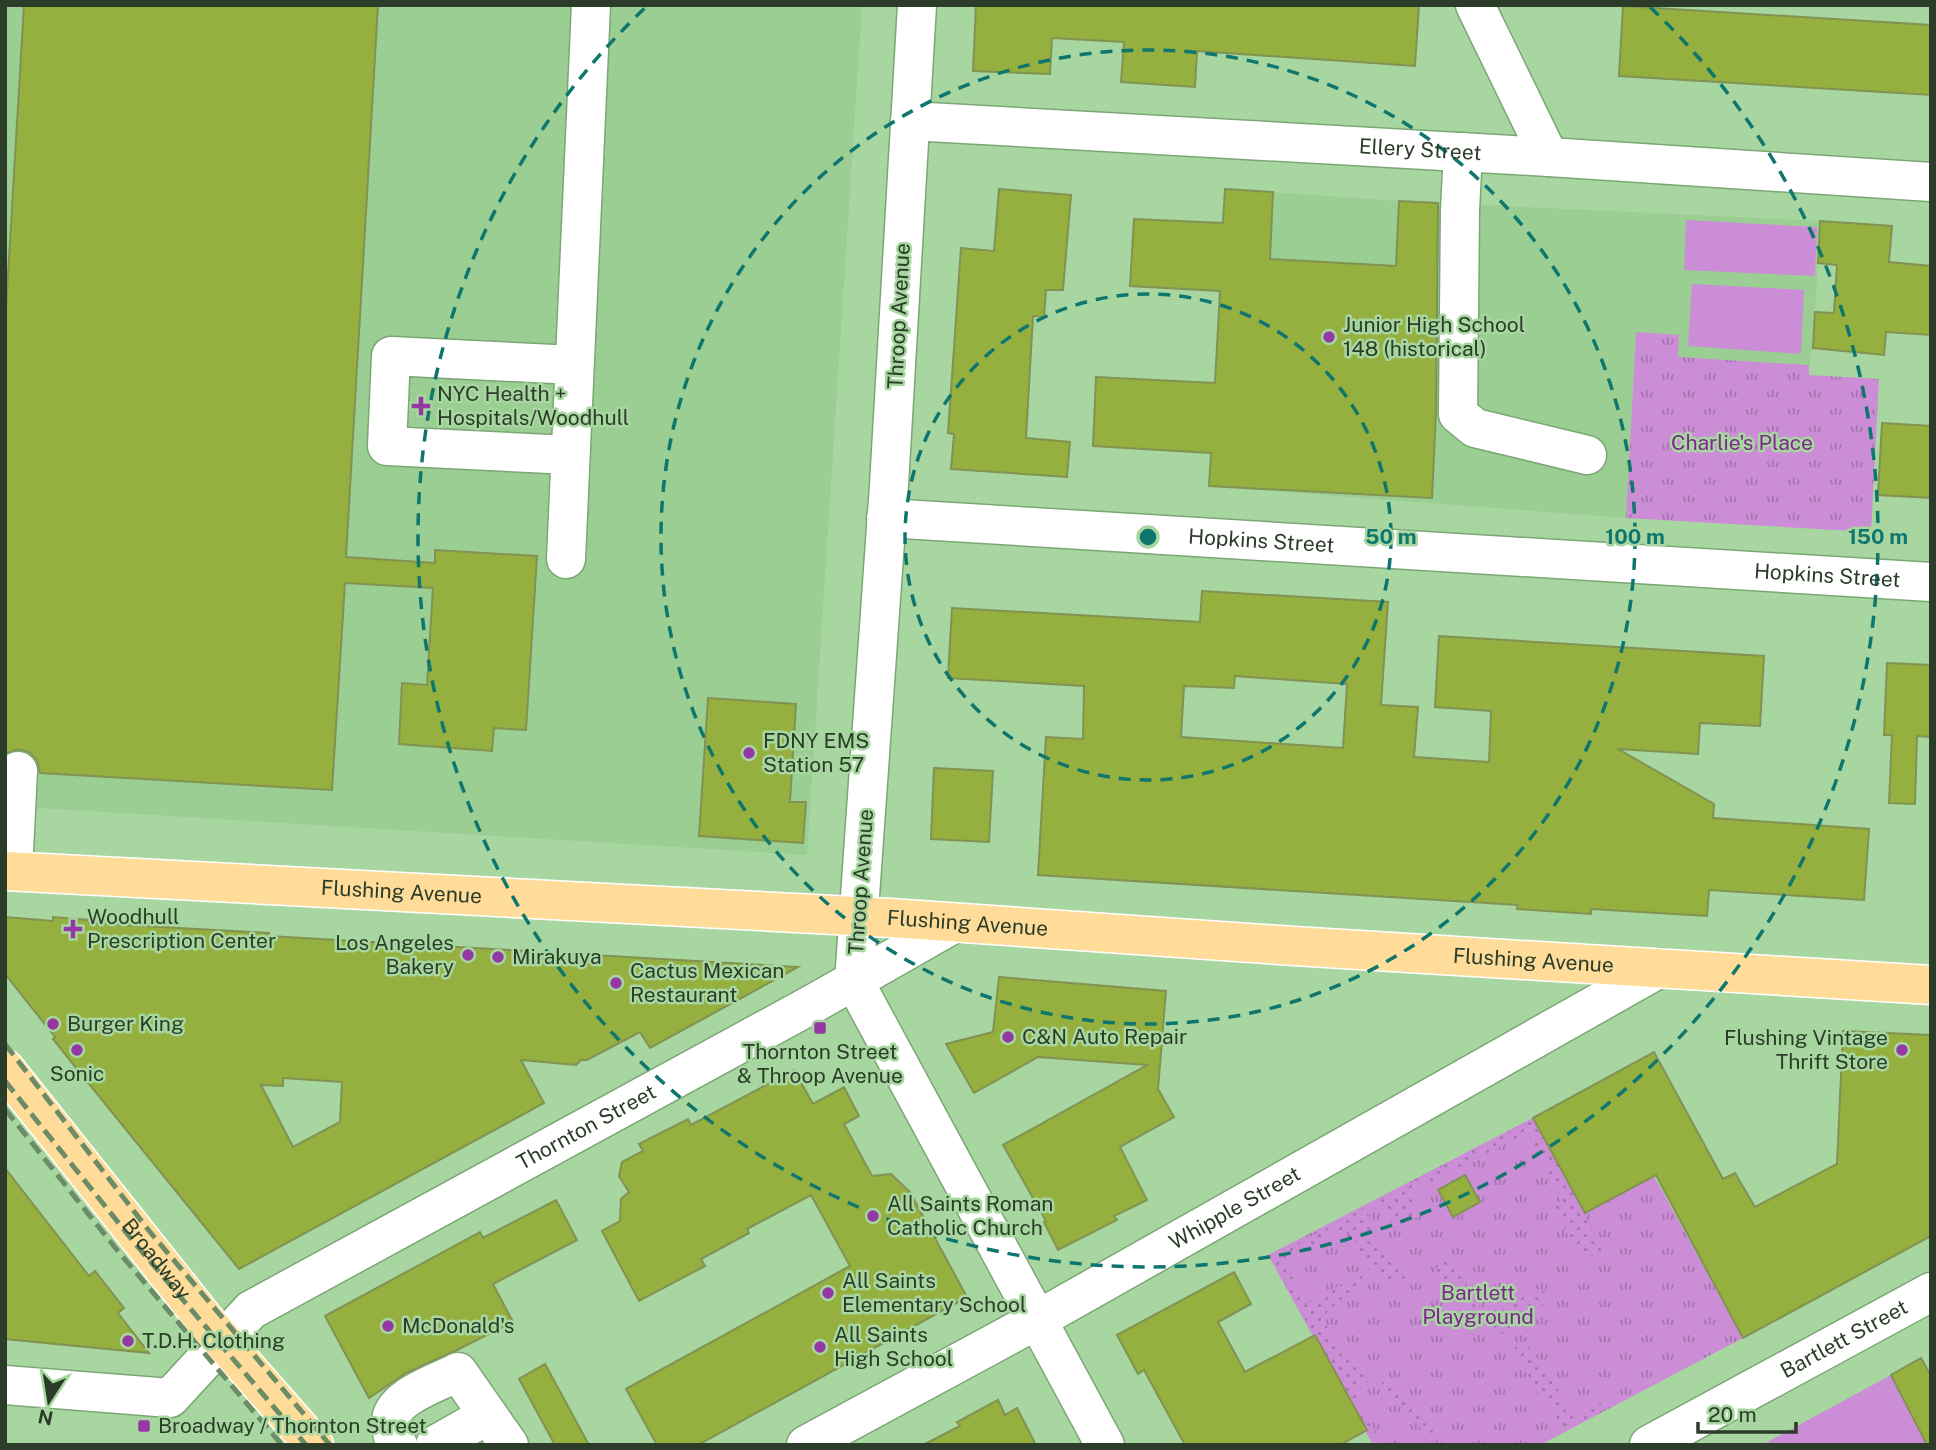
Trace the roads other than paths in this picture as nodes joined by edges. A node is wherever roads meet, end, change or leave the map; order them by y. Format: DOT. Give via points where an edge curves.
graph roads {
  1 [pos="591,5"];
  2 [pos="917,5"];
  3 [pos="1475,5"];
  4 [pos="911,121"];
  5 [pos="1463,152"];
  6 [pos="1549,156"];
  7 [pos="1931,183"];
  8 [pos="574,365"];
  9 [pos="570,455"];
  10 [pos="1587,455"];
  11 [pos="886,518"];
  12 [pos="566,559"];
  13 [pos="1931,582"];
  14 [pos="18,771"];
  15 [pos="9,871"];
  16 [pos="859,916"];
  17 [pos="955,923"];
  18 [pos="1660,968"];
  19 [pos="855,981"];
  20 [pos="1931,985"];
  21 [pos="5,1069"];
  22 [pos="1931,1292"];
  23 [pos="1037,1320"];
  24 [pos="223,1341"];
  25 [pos="5,1385"];
  26 [pos="499,1430"];
  27 [pos="314,1445"];
  28 [pos="398,1445"];
  29 [pos="435,1445"];
  30 [pos="806,1445"];
  31 [pos="1105,1445"];
  32 [pos="1649,1445"];
  1 -- 8 [label="street"];
  2 -- 4 [label="street, Throop Avenue"];
  3 -- 6 [label="street"];
  4 -- 5 [label="street, Ellery Street"];
  4 -- 11 [label="street, Throop Avenue"];
  5 -- 6 [label="street, Ellery Street"];
  5 -- 10 [label="street" via="1458,414 1475,428"];
  6 -- 7 [label="street, Ellery Street"];
  8 -- 9 [label="street"];
  8 -- 9 [label="street" via="391,356 387,446"];
  9 -- 12 [label="street"];
  11 -- 13 [label="street, Hopkins Street"];
  11 -- 16 [label="street, Throop Avenue"];
  14 -- 15 [label="street"];
  15 -- 16 [label="main road, Flushing Avenue"];
  16 -- 17 [label="main road, Flushing Avenue"];
  16 -- 19 [label="street, Throop Avenue"];
  17 -- 18 [label="main road, Flushing Avenue"];
  17 -- 19 [label="street, Thornton Street"];
  18 -- 20 [label="main road, Flushing Avenue"];
  18 -- 23 [label="street, Whipple Street"];
  19 -- 23 [label="street, Throop Avenue"];
  19 -- 24 [label="street, Thornton Street" via="251,1310"];
  21 -- 24 [label="main road, Broadway"];
  22 -- 32 [label="street, Bartlett Street"];
  23 -- 30 [label="street, Whipple Street"];
  23 -- 31 [label="street, Throop Avenue"];
  24 -- 25 [label="street, Thornton Street" via="170,1398"];
  24 -- 27 [label="main road, Broadway"];
  26 -- 28 [label="street" via="458,1372 399,1402 391,1417"];
  26 -- 29 [label="street"];
}
